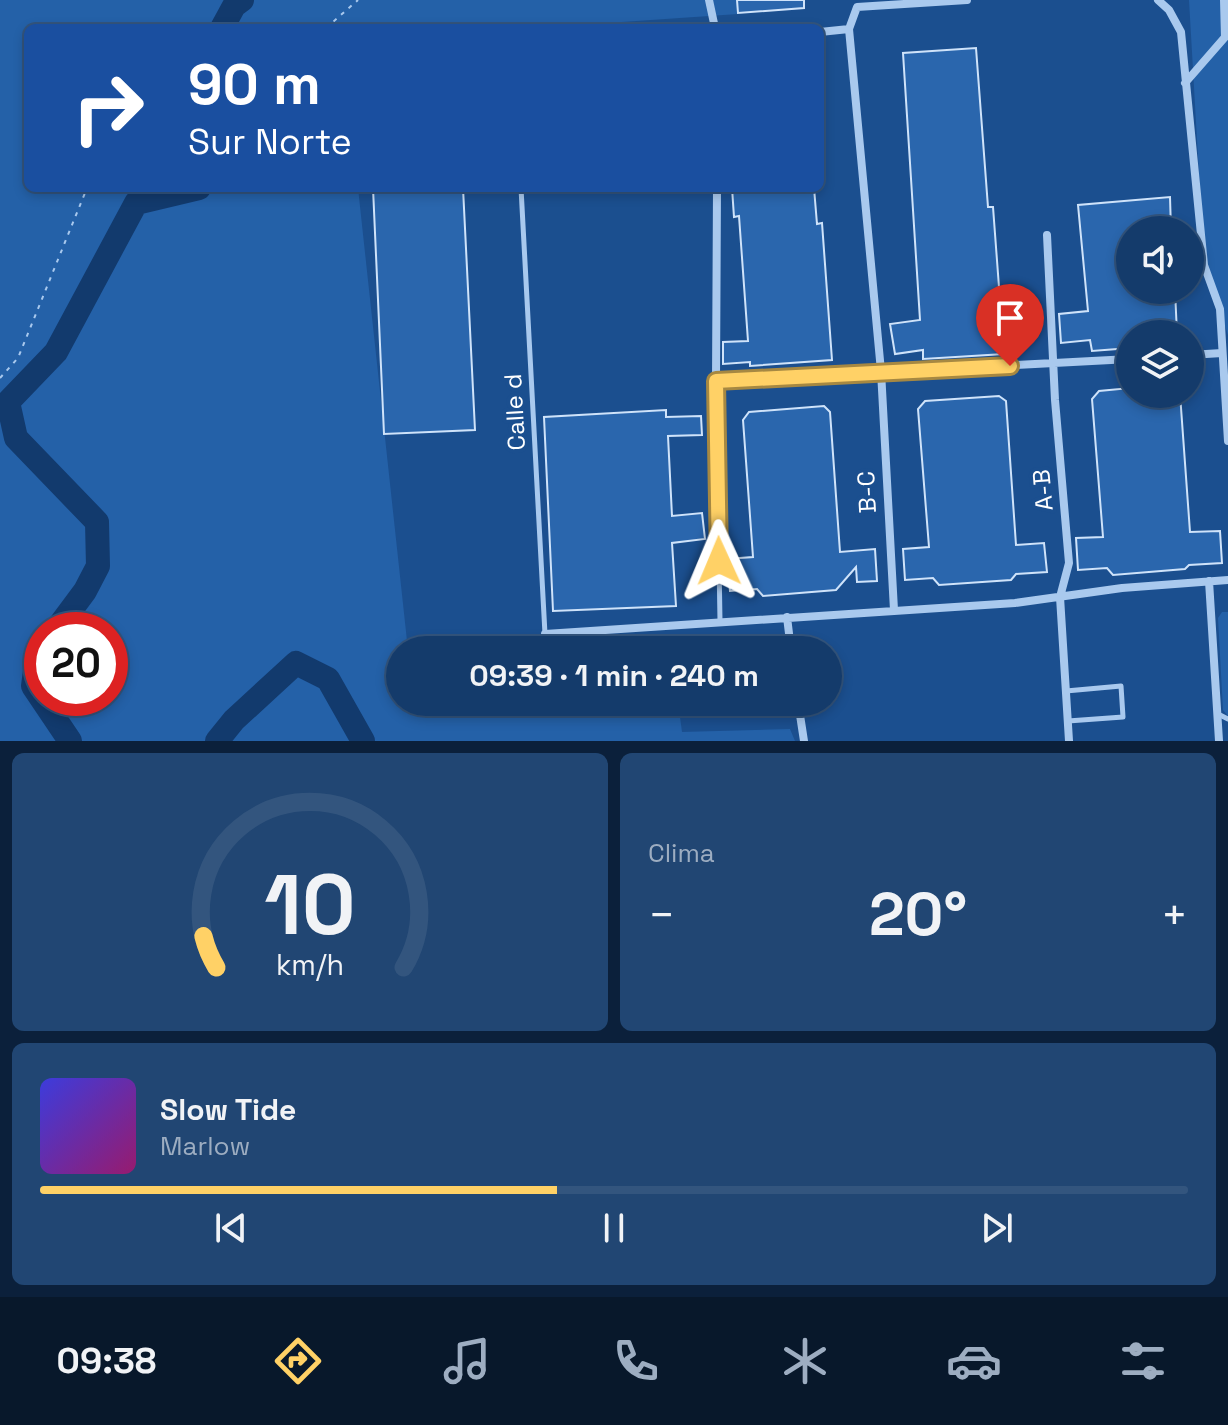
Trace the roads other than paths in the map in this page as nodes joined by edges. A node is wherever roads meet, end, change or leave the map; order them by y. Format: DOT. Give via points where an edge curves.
graph roads {
  1 [pos="709,0"];
  2 [pos="967,0"];
  3 [pos="1158,0"];
  4 [pos="1224,0"];
  5 [pos="714,24"];
  6 [pos="849,29"];
  7 [pos="824,32"];
  8 [pos="1185,83"];
  9 [pos="521,192"];
  10 [pos="717,192"];
  11 [pos="1047,235"];
  12 [pos="1222,353"];
  13 [pos="1204,354"];
  14 [pos="1116,360"];
  15 [pos="1054,364"];
  16 [pos="881,371"];
  17 [pos="716,381"];
  18 [pos="1228,441"];
  19 [pos="1228,580"];
  20 [pos="1209,581"];
  21 [pos="1060,597"];
  22 [pos="894,610"];
  23 [pos="787,617"];
  24 [pos="720,621"];
  25 [pos="545,634"];
  26 [pos="789,636"];
  27 [pos="1066,691"];
  28 [pos="1217,714"];
  29 [pos="800,716"];
  30 [pos="1228,719"];
  31 [pos="1068,721"];
  32 [pos="804,741"];
  33 [pos="1069,741"];
  34 [pos="1219,741"];
  1 -- 5 [label="street"];
  2 -- 6 [label="street" via="857,7"];
  3 -- 8 [label="street" via="1181,32"];
  4 -- 8 [label="street" via="1225,37"];
  6 -- 7 [label="street"];
  6 -- 16 [label="street, B-C"];
  8 -- 12 [label="street" via="1204,265 1220,309"];
  9 -- 25 [label="lane, Calle d"];
  10 -- 17 [label="street"];
  11 -- 15 [label="street, A-B"];
  12 -- 13 [label="street"];
  12 -- 18 [label="street"];
  14 -- 15 [label="street"];
  15 -- 16 [label="street"];
  15 -- 21 [label="street, A-B" via="1069,563"];
  16 -- 17 [label="street"];
  16 -- 22 [label="street, B-C"];
  17 -- 24 [label="lane"];
  19 -- 20 [label="street"];
  20 -- 21 [label="street"];
  20 -- 28 [label="street"];
  21 -- 22 [label="street"];
  21 -- 27 [label="street, A-B"];
  22 -- 23 [label="street"];
  23 -- 24 [label="street"];
  23 -- 26 [label="street"];
  24 -- 25 [label="street"];
  27 -- 31 [label="street, A-B"];
  27 -- 31 [label="lane" via="1121,686 1123,717"];
  28 -- 30 [label="lane"];
  28 -- 34 [label="street"];
  29 -- 32 [label="street"];
  31 -- 33 [label="street, A-B"];
}
